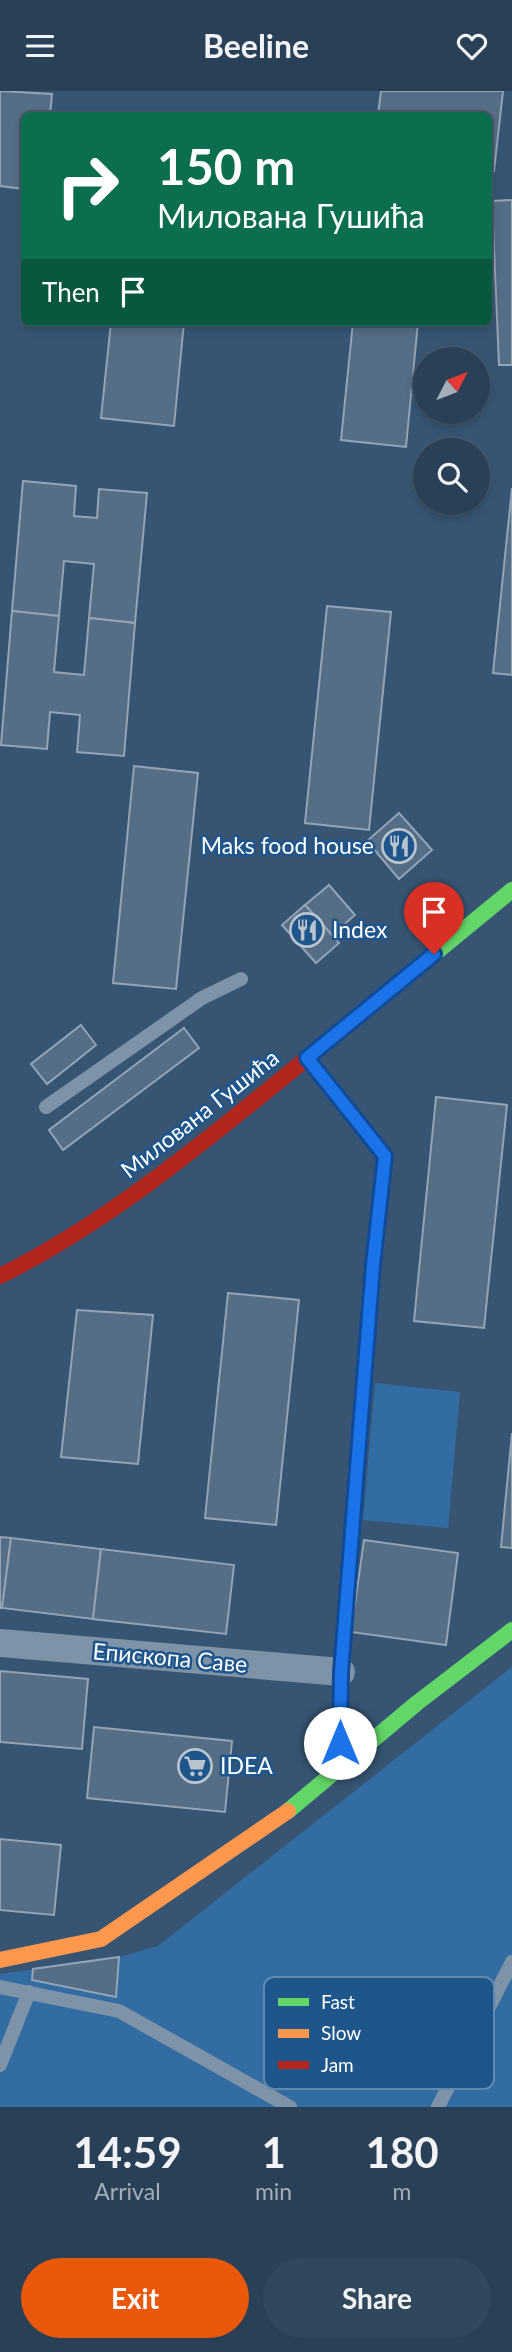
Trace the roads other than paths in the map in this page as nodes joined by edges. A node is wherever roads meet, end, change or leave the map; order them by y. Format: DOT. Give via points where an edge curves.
graph roads {
  1 [pos="512,890"];
  2 [pos="241,979"];
  3 [pos="307,1058"];
  4 [pos="46,1107"];
  5 [pos="0,1276"];
  6 [pos="512,1630"];
  7 [pos="0,1643"];
  8 [pos="341,1672"];
  9 [pos="340,1767"];
  10 [pos="0,1960"];
  11 [pos="512,1962"];
  12 [pos="0,1987"];
  13 [pos="29,1992"];
  14 [pos="494,1997"];
  15 [pos="0,2064"];
  16 [pos="447,2089"];
  17 [pos="290,2107"];
  18 [pos="438,2107"];
  1 -- 3 [label="street, Милована Гушића"];
  2 -- 4 [label="lane" via="202,998"];
  3 -- 5 [label="street, Милована Гушића" via="144,1189 82,1231"];
  3 -- 8 [label="street" via="385,1156"];
  6 -- 9 [label="street"];
  7 -- 8 [label="street, Епископа Саве"];
  8 -- 9 [label="street"];
  9 -- 10 [label="street" via="284,1815 101,1939"];
  11 -- 14 [label="lane"];
  12 -- 13 [label="lane"];
  13 -- 15 [label="lane"];
  13 -- 17 [label="lane" via="119,2011"];
  16 -- 18 [label="lane"];
}
